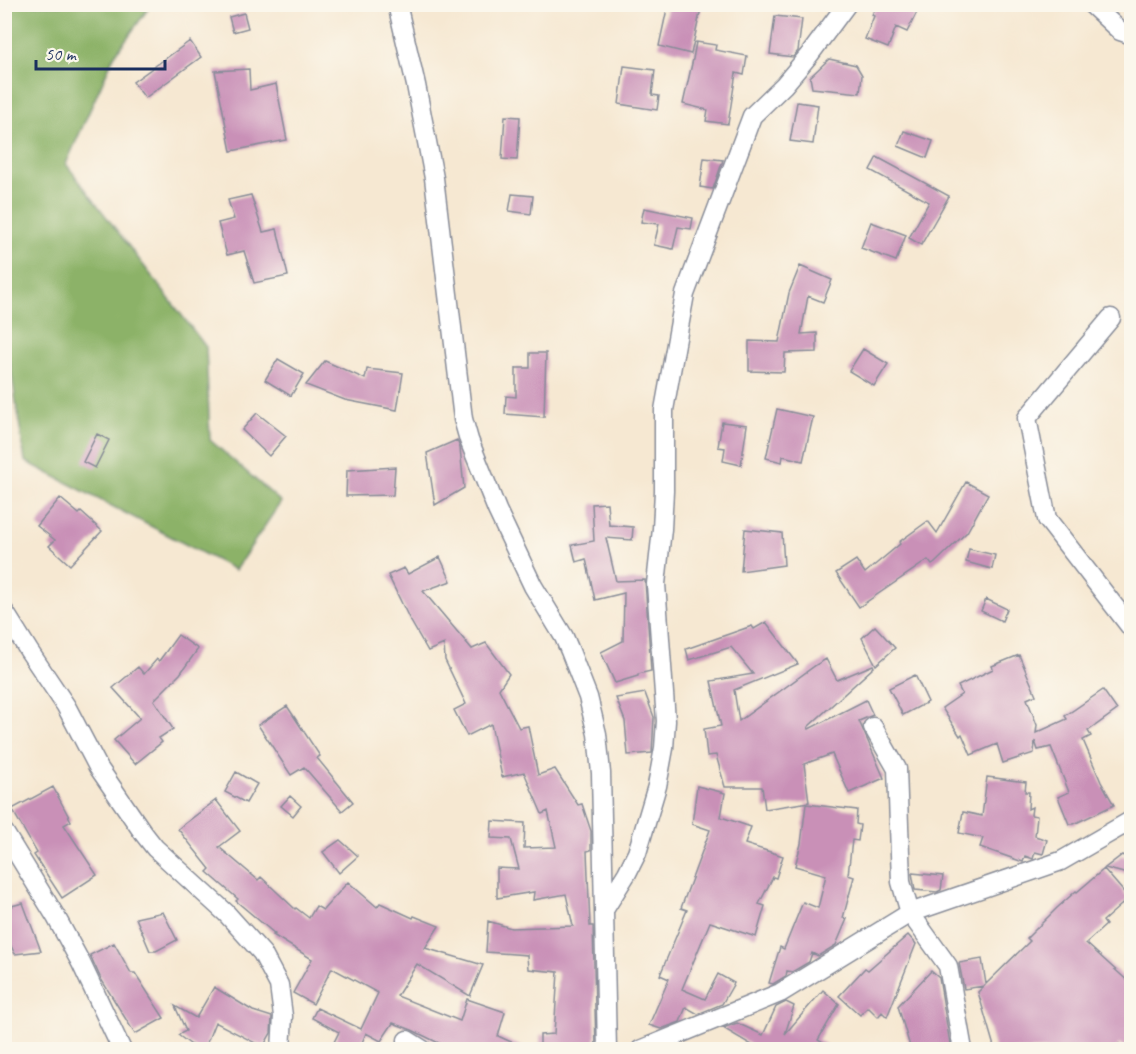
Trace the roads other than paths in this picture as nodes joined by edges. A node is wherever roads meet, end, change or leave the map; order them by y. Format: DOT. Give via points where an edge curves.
graph roads {
  1 [pos="397,4"];
  2 [pos="847,4"];
  3 [pos="1091,4"];
  4 [pos="1131,35"];
  5 [pos="1111,318"];
  6 [pos="4,611"];
  7 [pos="1131,629"];
  8 [pos="873,727"];
  9 [pos="1131,820"];
  10 [pos="4,832"];
  11 [pos="604,910"];
  12 [pos="910,913"];
  13 [pos="122,1050"];
  14 [pos="280,1050"];
  15 [pos="607,1050"];
  16 [pos="640,1050"];
  17 [pos="963,1050"];
  1 -- 11 [label="street" via="434,178 469,440 533,586 564,637 588,697 597,734"];
  2 -- 11 [label="street" via="784,85 752,116 685,294 664,410 664,491 656,584 666,721 664,748 637,853"];
  3 -- 4 [label="street" via="1120,31"];
  5 -- 7 [label="street" via="1027,418 1047,519"];
  6 -- 14 [label="street" via="144,834 262,953 279,985 283,1016"];
  8 -- 12 [label="street" via="897,769 901,882"];
  9 -- 12 [label="street" via="1061,861"];
  10 -- 13 [label="street" via="81,963"];
  11 -- 15 [label="street"];
  12 -- 16 [label="street" via="780,993"];
  12 -- 17 [label="street" via="948,966"];
}
